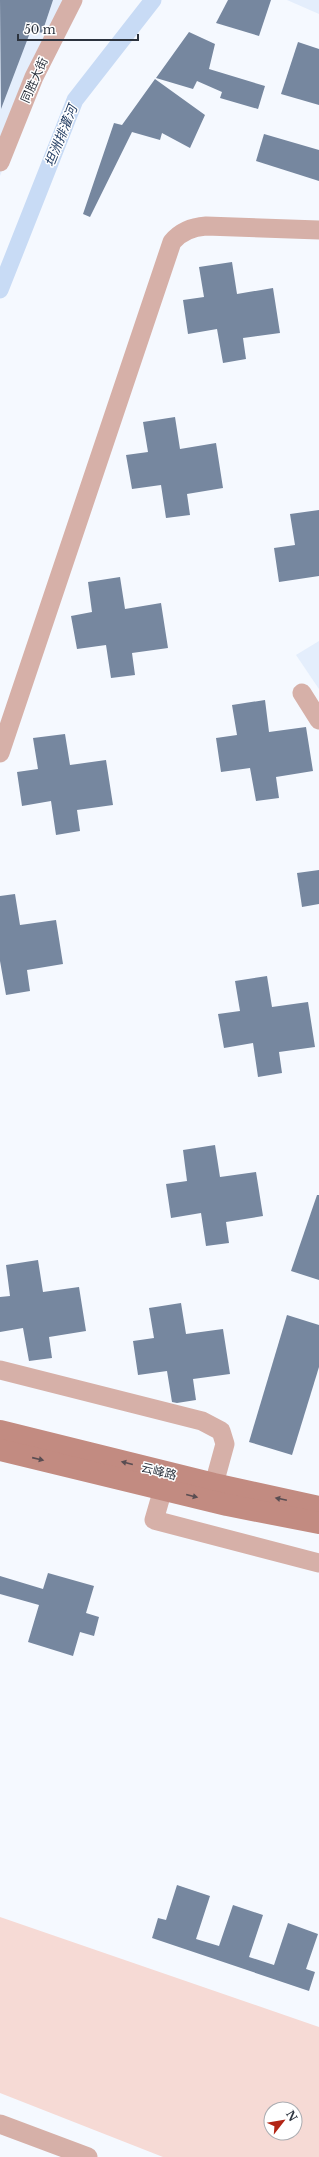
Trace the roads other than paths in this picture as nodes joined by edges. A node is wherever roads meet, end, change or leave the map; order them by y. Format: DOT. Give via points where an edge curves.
graph roads {
  1 [pos="73,0"];
  2 [pos="0,162"];
  3 [pos="319,230"];
  4 [pos="302,693"];
  5 [pos="319,720"];
  6 [pos="0,753"];
  7 [pos="0,1370"];
  8 [pos="0,1431"];
  9 [pos="0,1450"];
  10 [pos="214,1484"];
  11 [pos="163,1489"];
  12 [pos="319,1507"];
  13 [pos="319,1524"];
  14 [pos="319,1563"];
  15 [pos="0,2124"];
  16 [pos="88,2157"];
  1 -- 2 [label="street, 同胜大街" via="34,77"];
  3 -- 6 [label="street" via="206,226 189,228 172,242"];
  4 -- 5 [label="street"];
  7 -- 10 [label="street" via="202,1421 214,1427 221,1431 225,1444"];
  10 -- 8 [label="street, 云峰路, one-way"];
  9 -- 11 [label="street, 云峰路, one-way"];
  12 -- 10 [label="street, 云峰路, one-way"];
  11 -- 13 [label="street, 云峰路, one-way"];
  11 -- 14 [label="street" via="154,1520"];
  15 -- 16 [label="street"];
}
